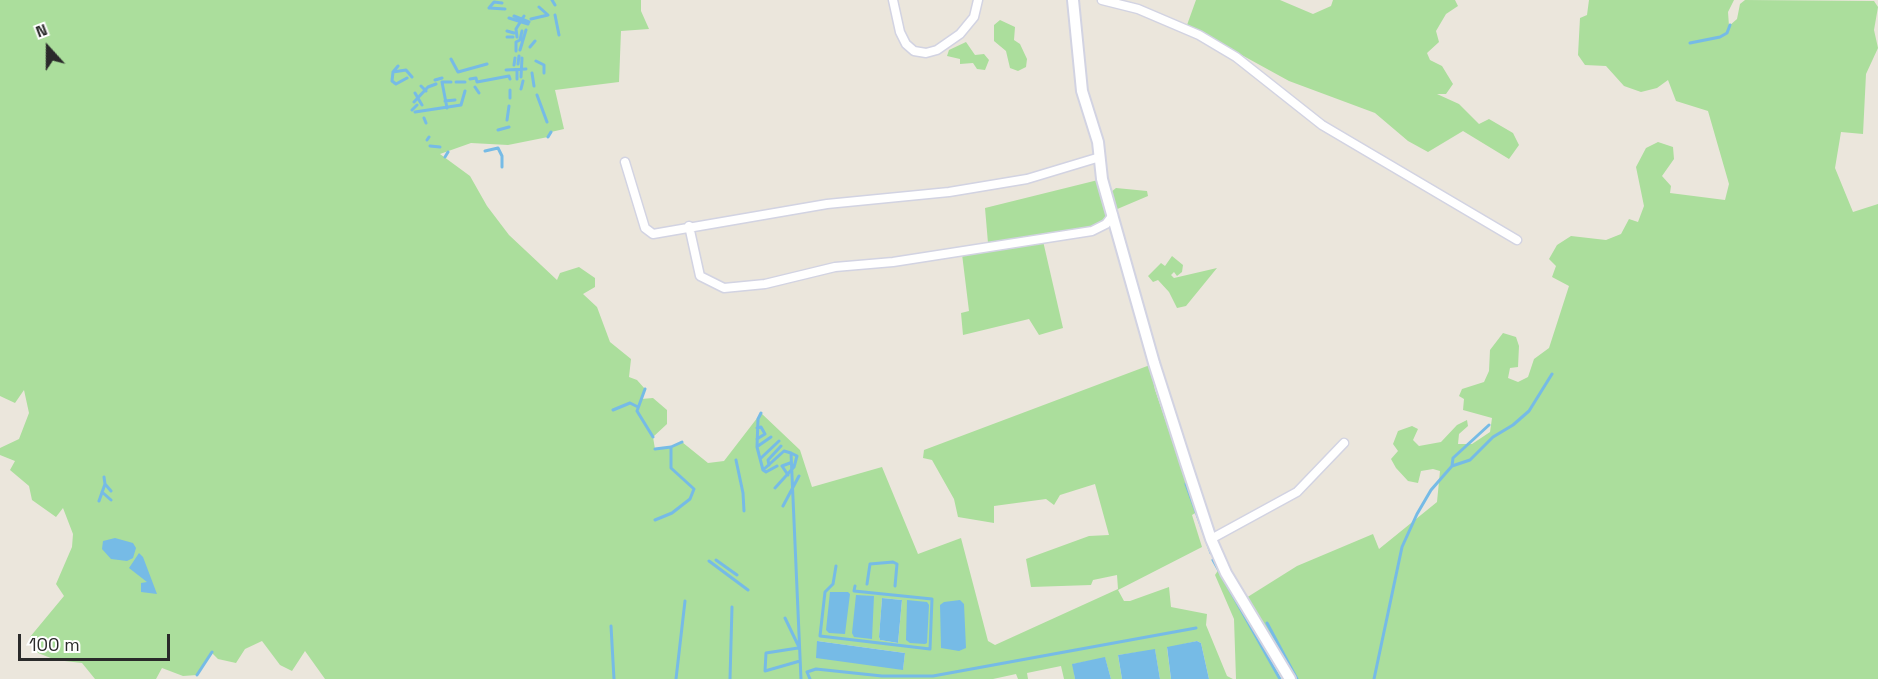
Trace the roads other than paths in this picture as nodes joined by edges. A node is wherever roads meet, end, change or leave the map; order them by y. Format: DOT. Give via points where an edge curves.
graph roads {
  1 [pos="893,0"];
  2 [pos="978,0"];
  3 [pos="1073,0"];
  4 [pos="1102,0"];
  5 [pos="1100,157"];
  6 [pos="625,162"];
  7 [pos="1113,215"];
  8 [pos="689,226"];
  9 [pos="1517,240"];
  10 [pos="1344,443"];
  11 [pos="1211,539"];
  12 [pos="1290,679"];
  1 -- 2 [label="street" via="906,44 914,51 926,53 937,51 960,34 974,17"];
  3 -- 5 [label="street" via="1082,91"];
  4 -- 9 [label="street" via="1138,9 1199,35 1236,57 1322,124"];
  5 -- 7 [label="street"];
  5 -- 8 [label="street" via="1027,179"];
  6 -- 8 [label="street" via="645,228 652,234"];
  7 -- 8 [label="street" via="1092,231 893,262 835,267 765,284 724,288 700,276"];
  7 -- 11 [label="street" via="1154,363"];
  10 -- 11 [label="street" via="1297,492"];
  11 -- 12 [label="street"];
}
